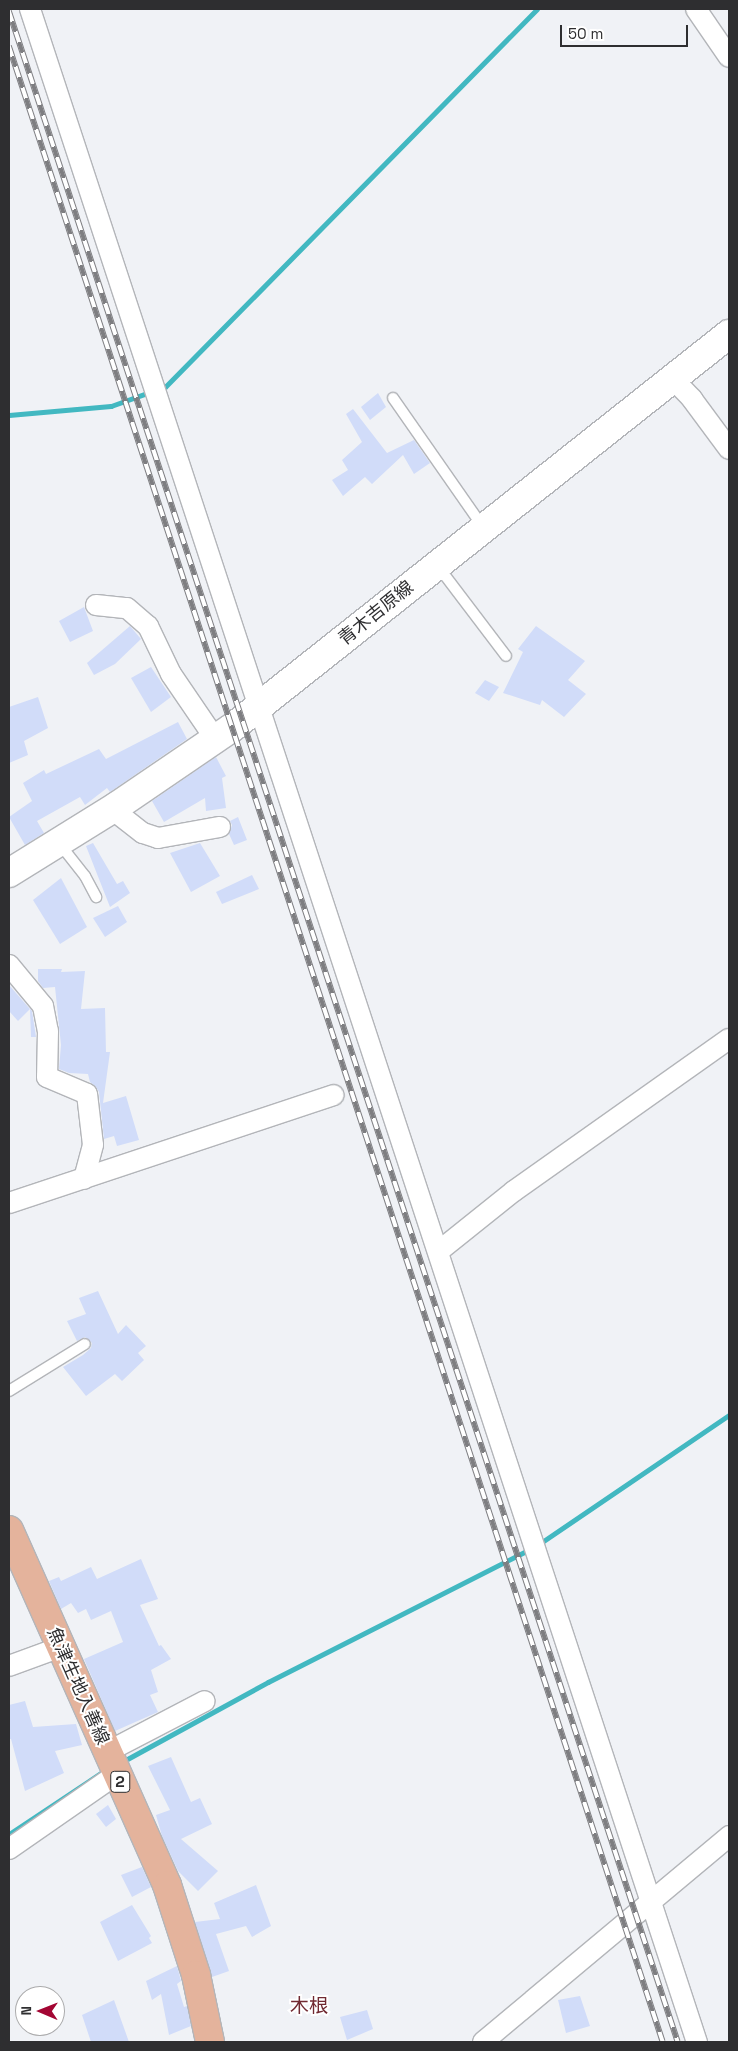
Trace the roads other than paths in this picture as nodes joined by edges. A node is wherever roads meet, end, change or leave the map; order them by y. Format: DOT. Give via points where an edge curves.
graph roads {
  1 [pos="696,9"];
  2 [pos="34,11"];
  3 [pos="729,57"];
  4 [pos="729,334"];
  5 [pos="673,379"];
  6 [pos="393,398"];
  7 [pos="729,449"];
  8 [pos="483,527"];
  9 [pos="437,564"];
  10 [pos="96,606"];
  11 [pos="506,656"];
  12 [pos="260,706"];
  13 [pos="216,740"];
  14 [pos="112,809"];
  15 [pos="220,827"];
  16 [pos="58,842"];
  17 [pos="9,873"];
  18 [pos="96,897"];
  19 [pos="9,965"];
  20 [pos="729,1039"];
  21 [pos="333,1095"];
  22 [pos="84,1178"];
  23 [pos="9,1203"];
  24 [pos="439,1251"];
  25 [pos="85,1344"];
  26 [pos="9,1391"];
  27 [pos="9,1530"];
  28 [pos="61,1647"];
  29 [pos="9,1666"];
  30 [pos="205,1701"];
  31 [pos="112,1763"];
  32 [pos="729,1836"];
  33 [pos="9,1849"];
  34 [pos="650,1901"];
  35 [pos="210,2042"];
  36 [pos="483,2042"];
  37 [pos="697,2042"];
  1 -- 3 [label="street"];
  2 -- 12 [label="street"];
  4 -- 5 [label="main road, 青木吉原線"];
  5 -- 7 [label="street"];
  5 -- 8 [label="main road, 青木吉原線"];
  6 -- 8 [label="lane"];
  8 -- 9 [label="main road, 青木吉原線"];
  9 -- 11 [label="lane"];
  9 -- 12 [label="main road, 青木吉原線"];
  10 -- 13 [label="street" via="127,608 148,626 171,674"];
  12 -- 13 [label="main road, 青木吉原線"];
  12 -- 24 [label="street"];
  13 -- 14 [label="main road, 青木吉原線"];
  14 -- 15 [label="street" via="143,833 158,838"];
  14 -- 16 [label="main road, 青木吉原線"];
  16 -- 17 [label="main road, 青木吉原線"];
  16 -- 18 [label="lane" via="85,876"];
  19 -- 22 [label="street" via="43,1006 48,1031 47,1077 87,1094 93,1145"];
  20 -- 24 [label="street" via="514,1191"];
  21 -- 22 [label="street"];
  22 -- 23 [label="street"];
  24 -- 34 [label="street"];
  25 -- 26 [label="lane"];
  27 -- 28 [label="main road, 魚津生地入善線 / 2"];
  28 -- 29 [label="street"];
  28 -- 31 [label="main road, 魚津生地入善線 / 2"];
  30 -- 31 [label="street"];
  31 -- 33 [label="street"];
  31 -- 35 [label="main road, 魚津生地入善線 / 2" via="167,1884 196,1975"];
  32 -- 34 [label="street"];
  34 -- 36 [label="street"];
  34 -- 37 [label="street"];
}
